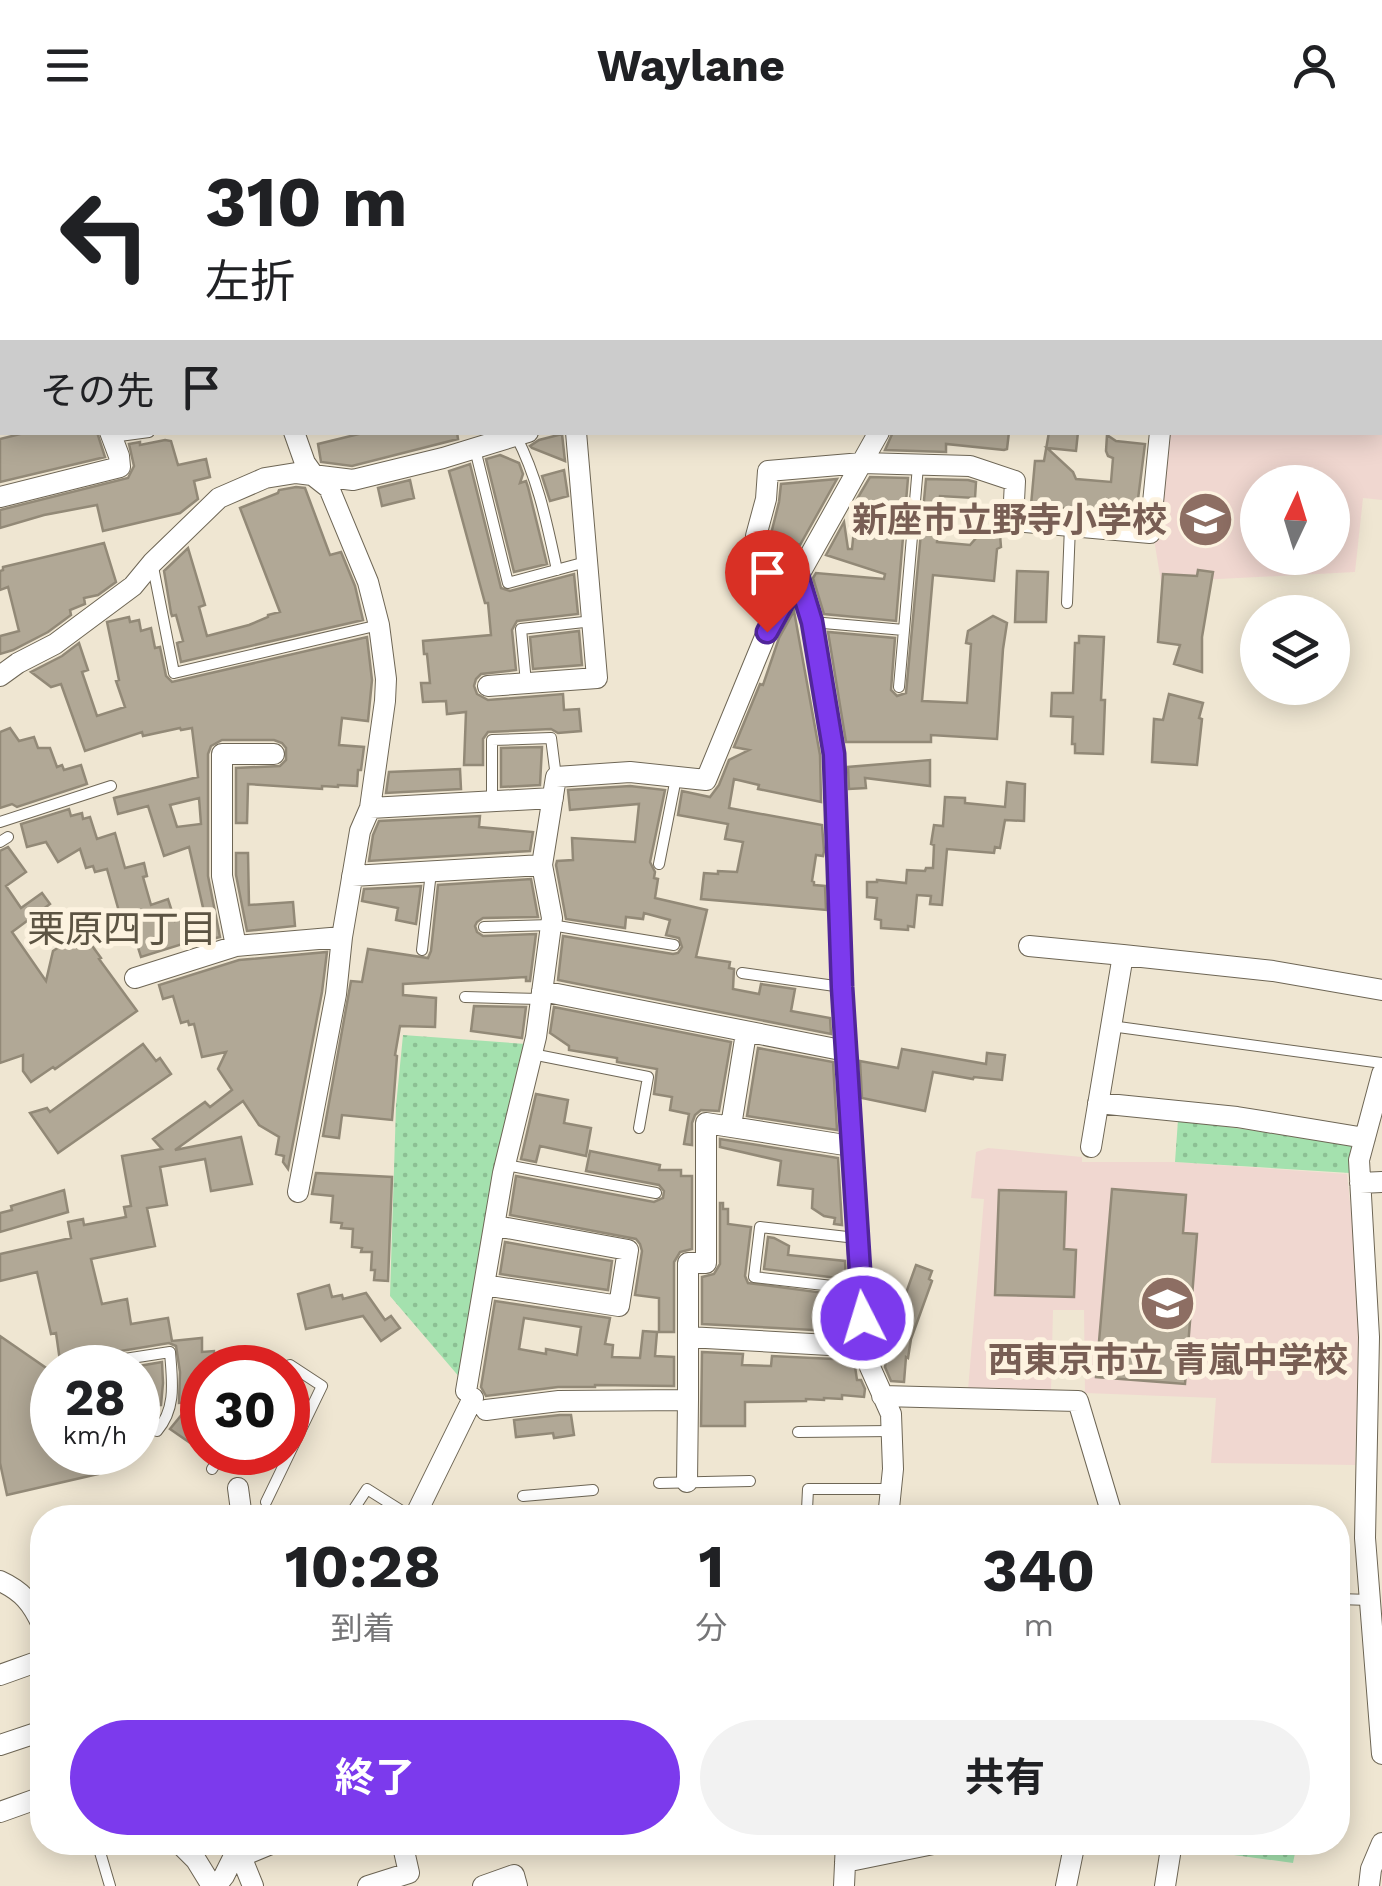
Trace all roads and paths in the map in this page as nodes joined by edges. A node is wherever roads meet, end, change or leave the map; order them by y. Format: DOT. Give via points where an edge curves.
graph roads {
  1 [pos="111,435"];
  2 [pos="295,435"];
  3 [pos="517,435"];
  4 [pos="522,435"];
  5 [pos="576,435"];
  6 [pos="877,435"];
  7 [pos="1160,435"];
  8 [pos="470,444"];
  9 [pos="862,463"];
  10 [pos="918,466"];
  11 [pos="315,477"];
  12 [pos="0,498"];
  13 [pos="1070,526"];
  14 [pos="586,562"];
  15 [pos="152,563"];
  16 [pos="802,569"];
  17 [pos="557,570"];
  18 [pos="1068,603"];
  19 [pos="592,621"];
  20 [pos="812,622"];
  21 [pos="379,626"];
  22 [pos="904,630"];
  23 [pos="0,676"];
  24 [pos="526,683"];
  25 [pos="488,686"];
  26 [pos="899,687"];
  27 [pos="274,754"];
  28 [pos="676,777"];
  29 [pos="110,786"];
  30 [pos="555,788"];
  31 [pos="492,802"];
  32 [pos="370,808"];
  33 [pos="0,822"];
  34 [pos="659,864"];
  35 [pos="542,865"];
  36 [pos="431,872"];
  37 [pos="352,876"];
  38 [pos="552,925"];
  39 [pos="484,927"];
  40 [pos="342,937"];
  41 [pos="674,945"];
  42 [pos="236,946"];
  43 [pos="1029,946"];
  44 [pos="422,950"];
  45 [pos="1123,955"];
  46 [pos="742,973"];
  47 [pos="135,978"];
  48 [pos="842,987"];
  49 [pos="1382,990"];
  50 [pos="542,995"];
  51 [pos="465,997"];
  52 [pos="1110,1026"];
  53 [pos="746,1033"];
  54 [pos="846,1051"];
  55 [pos="531,1054"];
  56 [pos="1382,1063"];
  57 [pos="1382,1074"];
  58 [pos="1098,1103"];
  59 [pos="732,1126"];
  60 [pos="639,1128"];
  61 [pos="1365,1138"];
  62 [pos="851,1146"];
  63 [pos="1091,1148"];
  64 [pos="506,1165"];
  65 [pos="1382,1182"];
  66 [pos="1360,1184"];
  67 [pos="298,1192"];
  68 [pos="656,1193"];
  69 [pos="496,1226"];
  70 [pos="857,1238"];
  71 [pos="484,1284"];
  72 [pos="860,1290"];
  73 [pos="1376,1336"];
  74 [pos="688,1337"];
  75 [pos="865,1347"];
  76 [pos="160,1354"];
  77 [pos="310,1378"];
  78 [pos="882,1396"];
  79 [pos="475,1400"];
  80 [pos="688,1400"];
  81 [pos="310,1411"];
  82 [pos="160,1428"];
  83 [pos="891,1430"];
  84 [pos="798,1432"];
  85 [pos="279,1475"];
  86 [pos="750,1481"];
  87 [pos="687,1482"];
  88 [pos="659,1483"];
  89 [pos="238,1488"];
  90 [pos="891,1488"];
  91 [pos="593,1490"];
  92 [pos="524,1496"];
  93 [pos="266,1502"];
  94 [pos="240,1505"];
  95 [pos="357,1505"];
  96 [pos="393,1505"];
  97 [pos="421,1505"];
  98 [pos="807,1505"];
  99 [pos="889,1505"];
  100 [pos="1109,1505"];
  101 [pos="0,1581"];
  102 [pos="10,1595"];
  103 [pos="1350,1599"];
  104 [pos="1370,1600"];
  105 [pos="30,1664"];
  106 [pos="0,1675"];
  107 [pos="30,1735"];
  108 [pos="0,1745"];
  109 [pos="1382,1754"];
  110 [pos="30,1801"];
  111 [pos="0,1812"];
  112 [pos="1382,1841"];
  113 [pos="101,1855"];
  114 [pos="191,1855"];
  115 [pos="235,1855"];
  116 [pos="241,1855"];
  117 [pos="405,1855"];
  118 [pos="846,1855"];
  119 [pos="1072,1855"];
  120 [pos="1170,1855"];
  121 [pos="110,1886"];
  122 [pos="214,1886"];
  123 [pos="252,1886"];
  124 [pos="368,1886"];
  125 [pos="483,1886"];
  126 [pos="517,1886"];
  127 [pos="844,1886"];
  128 [pos="1066,1886"];
  129 [pos="1165,1886"];
  130 [pos="1370,1886"];
  1 -- 12 [label="street" via="120,467"];
  2 -- 11 [label="street"];
  3 -- 8 [label="street"];
  4 -- 17 [label="lane"];
  5 -- 14 [label="street"];
  6 -- 9 [label="street"];
  7 -- 13 [label="street" via="1150,533"];
  8 -- 11 [label="street" via="353,480"];
  8 -- 17 [label="lane" via="508,583"];
  9 -- 10 [label="street"];
  9 -- 16 [label="street"];
  9 -- 16 [label="street" via="768,470 757,544"];
  10 -- 13 [label="street" via="970,466 1015,481 1013,520"];
  10 -- 22 [label="lane"];
  11 -- 15 [label="street" via="265,478 219,498"];
  11 -- 21 [label="street" via="329,488"];
  13 -- 18 [label="lane"];
  14 -- 17 [label="lane"];
  14 -- 19 [label="street"];
  15 -- 21 [label="lane" via="174,673"];
  15 -- 23 [label="street" via="92,618"];
  16 -- 20 [label="street"];
  16 -- 28 [label="street" via="767,632 706,780"];
  19 -- 24 [label="lane" via="521,629"];
  19 -- 24 [label="street" via="597,678"];
  20 -- 22 [label="lane"];
  20 -- 48 [label="street" via="834,754"];
  21 -- 32 [label="street" via="385,701"];
  22 -- 26 [label="lane"];
  24 -- 25 [label="street"];
  27 -- 42 [label="street" via="222,754 222,876"];
  28 -- 30 [label="street" via="630,772"];
  28 -- 34 [label="lane"];
  29 -- 33 [label="lane"];
  30 -- 31 [label="street"];
  30 -- 31 [label="lane" via="551,738 492,740"];
  30 -- 35 [label="street"];
  31 -- 32 [label="street"];
  32 -- 37 [label="street"];
  35 -- 36 [label="street"];
  35 -- 38 [label="street"];
  36 -- 37 [label="street"];
  36 -- 44 [label="lane"];
  37 -- 40 [label="street"];
  38 -- 39 [label="lane"];
  38 -- 41 [label="lane"];
  38 -- 50 [label="street"];
  40 -- 42 [label="street"];
  40 -- 67 [label="street"];
  42 -- 47 [label="street"];
  43 -- 45 [label="street"];
  45 -- 49 [label="street"];
  45 -- 52 [label="street"];
  46 -- 48 [label="lane"];
  48 -- 54 [label="street"];
  50 -- 51 [label="lane"];
  50 -- 53 [label="street"];
  50 -- 55 [label="street"];
  52 -- 56 [label="lane"];
  52 -- 58 [label="street"];
  53 -- 54 [label="street"];
  53 -- 59 [label="street"];
  54 -- 62 [label="street"];
  55 -- 60 [label="lane" via="648,1077"];
  55 -- 64 [label="street"];
  57 -- 61 [label="street"];
  58 -- 61 [label="street"];
  58 -- 63 [label="street"];
  59 -- 62 [label="street"];
  59 -- 74 [label="street" via="706,1123 706,1263 688,1263"];
  61 -- 66 [label="street"];
  62 -- 70 [label="street"];
  64 -- 68 [label="lane"];
  64 -- 69 [label="street"];
  65 -- 66 [label="street"];
  66 -- 73 [label="street"];
  69 -- 71 [label="street"];
  69 -- 71 [label="street" via="628,1250 620,1306"];
  70 -- 72 [label="street"];
  70 -- 72 [label="lane" via="760,1227 754,1278"];
  71 -- 79 [label="street"];
  72 -- 75 [label="street"];
  73 -- 104 [label="street" via="1366,1538"];
  74 -- 75 [label="street"];
  74 -- 80 [label="street"];
  75 -- 78 [label="street"];
  76 -- 82 [label="lane" via="170,1352 172,1390"];
  77 -- 81 [label="lane" via="322,1386"];
  78 -- 83 [label="street"];
  78 -- 100 [label="street" via="1078,1401"];
  79 -- 80 [label="street"];
  79 -- 97 [label="street"];
  80 -- 87 [label="street"];
  83 -- 84 [label="lane"];
  83 -- 90 [label="street"];
  85 -- 93 [label="lane"];
  86 -- 87 [label="lane"];
  87 -- 88 [label="lane"];
  89 -- 94 [label="street"];
  90 -- 98 [label="lane" via="808,1489"];
  90 -- 99 [label="street"];
  91 -- 92 [label="lane"];
  95 -- 96 [label="lane" via="367,1489"];
  101 -- 102 [label="street"];
  103 -- 104 [label="lane"];
  104 -- 109 [label="street"];
  105 -- 106 [label="street"];
  107 -- 108 [label="street"];
  110 -- 111 [label="street"];
  112 -- 130 [label="street"];
  113 -- 121 [label="lane"];
  114 -- 122 [label="street"];
  115 -- 122 [label="street"];
  116 -- 123 [label="street"];
  117 -- 124 [label="street" via="409,1872"];
  118 -- 127 [label="street"];
  119 -- 128 [label="street"];
  120 -- 129 [label="street"];
  125 -- 126 [label="street" via="514,1875"];
}
